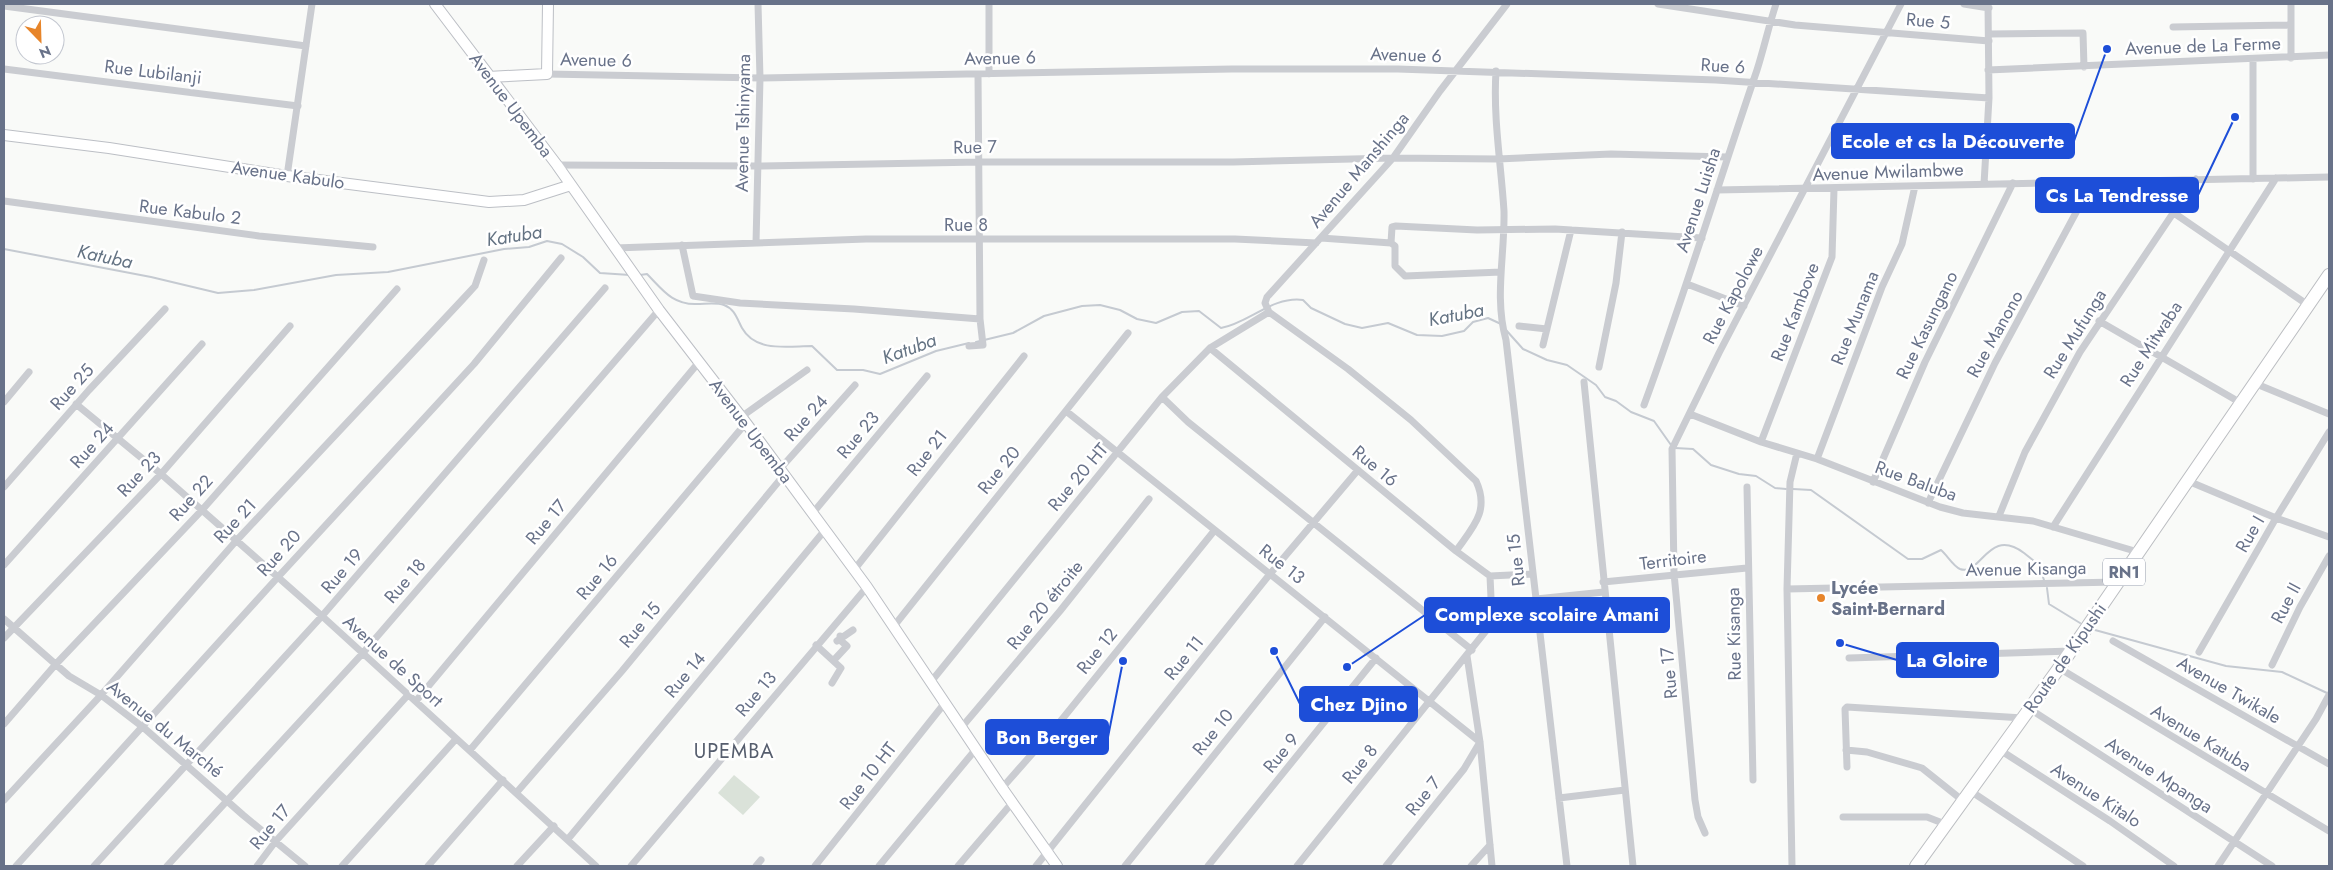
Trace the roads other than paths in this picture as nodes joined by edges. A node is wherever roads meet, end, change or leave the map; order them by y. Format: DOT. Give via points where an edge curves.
graph roads {
  1 [pos="312,4"];
  2 [pos="435,4"];
  3 [pos="548,4"];
  4 [pos="758,4"];
  5 [pos="989,4"];
  6 [pos="1507,4"];
  7 [pos="1658,4"];
  8 [pos="1776,4"];
  9 [pos="1901,4"];
  10 [pos="1964,4"];
  11 [pos="2291,4"];
  12 [pos="4,6"];
  13 [pos="1988,6"];
  14 [pos="1770,21"];
  15 [pos="2290,25"];
  16 [pos="2173,27"];
  17 [pos="1886,33"];
  18 [pos="1989,38"];
  19 [pos="306,46"];
  20 [pos="2329,55"];
  21 [pos="2291,58"];
  22 [pos="2252,59"];
  23 [pos="2084,66"];
  24 [pos="4,68"];
  25 [pos="1988,70"];
  26 [pos="1496,71"];
  27 [pos="1454,72"];
  28 [pos="547,74"];
  29 [pos="978,74"];
  30 [pos="990,74"];
  31 [pos="488,77"];
  32 [pos="760,78"];
  33 [pos="1752,83"];
  34 [pos="1858,88"];
  35 [pos="1989,98"];
  36 [pos="298,106"];
  37 [pos="4,135"];
  38 [pos="1726,157"];
  39 [pos="1393,158"];
  40 [pos="1498,159"];
  41 [pos="980,162"];
  42 [pos="557,165"];
  43 [pos="758,166"];
  44 [pos="288,176"];
  45 [pos="2329,177"];
  46 [pos="2276,178"];
  47 [pos="2254,179"];
  48 [pos="2196,180"];
  49 [pos="2093,181"];
  50 [pos="2013,183"];
  51 [pos="1984,184"];
  52 [pos="571,185"];
  53 [pos="1916,186"];
  54 [pos="1834,189"];
  55 [pos="1717,190"];
  56 [pos="1805,190"];
  57 [pos="4,201"];
  58 [pos="2174,213"];
  59 [pos="1504,229"];
  60 [pos="1571,230"];
  61 [pos="1622,232"];
  62 [pos="1702,238"];
  63 [pos="979,240"];
  64 [pos="1319,240"];
  65 [pos="756,243"];
  66 [pos="1391,243"];
  67 [pos="682,245"];
  68 [pos="373,247"];
  69 [pos="615,248"];
  70 [pos="2230,251"];
  71 [pos="561,258"];
  72 [pos="484,260"];
  73 [pos="1501,272"];
  74 [pos="2329,274"];
  75 [pos="1687,284"];
  76 [pos="2325,287"];
  77 [pos="605,288"];
  78 [pos="397,289"];
  79 [pos="2308,305"];
  80 [pos="1744,306"];
  81 [pos="165,309"];
  82 [pos="659,310"];
  83 [pos="1268,312"];
  84 [pos="980,320"];
  85 [pos="2099,321"];
  86 [pos="290,326"];
  87 [pos="1520,326"];
  88 [pos="1547,329"];
  89 [pos="1128,333"];
  90 [pos="202,344"];
  91 [pos="1543,345"];
  92 [pos="969,346"];
  93 [pos="1210,348"];
  94 [pos="1024,356"];
  95 [pos="2161,356"];
  96 [pos="699,362"];
  97 [pos="1599,367"];
  98 [pos="807,370"];
  99 [pos="28,372"];
  100 [pos="927,376"];
  101 [pos="1584,382"];
  102 [pos="2254,383"];
  103 [pos="855,385"];
  104 [pos="1162,397"];
  105 [pos="4,402"];
  106 [pos="2241,403"];
  107 [pos="76,404"];
  108 [pos="1644,405"];
  109 [pos="1066,411"];
  110 [pos="1690,414"];
  111 [pos="2329,414"];
  112 [pos="744,420"];
  113 [pos="2329,432"];
  114 [pos="118,439"];
  115 [pos="1761,442"];
  116 [pos="1119,451"];
  117 [pos="1797,453"];
  118 [pos="1817,459"];
  119 [pos="1358,470"];
  120 [pos="782,472"];
  121 [pos="161,474"];
  122 [pos="2188,481"];
  123 [pos="1873,482"];
  124 [pos="4,487"];
  125 [pos="1747,487"];
  126 [pos="1149,499"];
  127 [pos="1928,504"];
  128 [pos="202,510"];
  129 [pos="812,514"];
  130 [pos="1999,516"];
  131 [pos="2276,518"];
  132 [pos="1314,522"];
  133 [pos="2053,527"];
  134 [pos="825,530"];
  135 [pos="1214,532"];
  136 [pos="2329,537"];
  137 [pos="236,541"];
  138 [pos="1456,551"];
  139 [pos="2138,552"];
  140 [pos="2329,556"];
  141 [pos="4,565"];
  142 [pos="1748,568"];
  143 [pos="854,570"];
  144 [pos="1674,573"];
  145 [pos="1270,574"];
  146 [pos="1533,574"];
  147 [pos="1490,576"];
  148 [pos="278,577"];
  149 [pos="1603,582"];
  150 [pos="2117,582"];
  151 [pos="867,587"];
  152 [pos="1787,589"];
  153 [pos="1604,592"];
  154 [pos="1536,598"];
  155 [pos="322,616"];
  156 [pos="1325,617"];
  157 [pos="4,619"];
  158 [pos="894,626"];
  159 [pos="12,628"];
  160 [pos="854,630"];
  161 [pos="4,638"];
  162 [pos="2113,641"];
  163 [pos="816,645"];
  164 [pos="2070,651"];
  165 [pos="2199,652"];
  166 [pos="1469,653"];
  167 [pos="362,654"];
  168 [pos="1376,658"];
  169 [pos="1849,658"];
  170 [pos="834,660"];
  171 [pos="56,664"];
  172 [pos="2272,665"];
  173 [pos="2059,668"];
  174 [pos="930,682"];
  175 [pos="832,683"];
  176 [pos="2329,693"];
  177 [pos="101,695"];
  178 [pos="408,696"];
  179 [pos="416,701"];
  180 [pos="1429,701"];
  181 [pos="944,704"];
  182 [pos="2027,713"];
  183 [pos="4,724"];
  184 [pos="144,728"];
  185 [pos="961,728"];
  186 [pos="456,739"];
  187 [pos="1480,742"];
  188 [pos="2298,747"];
  189 [pos="976,749"];
  190 [pos="470,750"];
  191 [pos="1846,750"];
  192 [pos="2000,750"];
  193 [pos="185,764"];
  194 [pos="2329,764"];
  195 [pos="1847,767"];
  196 [pos="503,780"];
  197 [pos="1753,780"];
  198 [pos="1002,788"];
  199 [pos="1625,790"];
  200 [pos="517,792"];
  201 [pos="2266,794"];
  202 [pos="1965,795"];
  203 [pos="1559,798"];
  204 [pos="227,799"];
  205 [pos="4,800"];
  206 [pos="1012,803"];
  207 [pos="1843,817"];
  208 [pos="1945,824"];
  209 [pos="554,826"];
  210 [pos="2329,831"];
  211 [pos="1705,833"];
  212 [pos="568,839"];
  213 [pos="2234,841"];
  214 [pos="275,842"];
  215 [pos="1490,845"];
  216 [pos="1047,851"];
  217 [pos="16,866"];
  218 [pos="94,866"];
  219 [pos="167,866"];
  220 [pos="256,866"];
  221 [pos="305,866"];
  222 [pos="342,866"];
  223 [pos="428,866"];
  224 [pos="517,866"];
  225 [pos="596,866"];
  226 [pos="630,866"];
  227 [pos="815,866"];
  228 [pos="879,866"];
  229 [pos="958,866"];
  230 [pos="1036,866"];
  231 [pos="1057,866"];
  232 [pos="1125,866"];
  233 [pos="1208,866"];
  234 [pos="1297,866"];
  235 [pos="1386,866"];
  236 [pos="1471,866"];
  237 [pos="1492,866"];
  238 [pos="1567,866"];
  239 [pos="1633,866"];
  240 [pos="1792,866"];
  241 [pos="1916,866"];
  242 [pos="2083,866"];
  243 [pos="2174,866"];
  244 [pos="2218,866"];
  245 [pos="2272,866"];
  1 -- 19 [label="street"];
  2 -- 31 [label="street, Avenue Upemba"];
  3 -- 28 [label="street"];
  4 -- 32 [label="street, Avenue Tshinyama"];
  5 -- 30 [label="street"];
  6 -- 27 [label="street, Avenue Manshinga"];
  7 -- 14 [label="street, Rue 5"];
  8 -- 14 [label="street, Avenue Luisha"];
  9 -- 17 [label="street, Rue Kapolowe"];
  10 -- 13 [label="street"];
  11 -- 15 [label="street"];
  12 -- 19 [label="street"];
  13 -- 18 [label="street"];
  14 -- 17 [label="street, Rue 5"];
  14 -- 33 [label="street, Avenue Luisha"];
  15 -- 16 [label="street"];
  15 -- 21 [label="street"];
  17 -- 18 [label="street, Rue 5"];
  17 -- 34 [label="street, Rue Kapolowe"];
  18 -- 23 [label="street, Rue 5" via="2083,33"];
  18 -- 25 [label="street"];
  19 -- 36 [label="street"];
  20 -- 21 [label="street, Avenue de La Ferme"];
  21 -- 22 [label="street, Avenue de La Ferme"];
  22 -- 23 [label="street, Avenue de La Ferme"];
  22 -- 47 [label="street"];
  23 -- 25 [label="street, Avenue de La Ferme"];
  24 -- 36 [label="street, Rue Lubilanji"];
  25 -- 35 [label="street"];
  26 -- 27 [label="street, Rue 6"];
  26 -- 33 [label="street, Rue 6"];
  26 -- 40 [label="street, Rue 15"];
  27 -- 30 [label="street, Avenue 6" via="1287,69"];
  27 -- 39 [label="street, Avenue Manshinga"];
  28 -- 31 [label="street"];
  28 -- 32 [label="street, Avenue 6"];
  29 -- 30 [label="street, Avenue 6"];
  29 -- 32 [label="street, Avenue 6"];
  29 -- 41 [label="street"];
  31 -- 42 [label="street, Avenue Upemba"];
  32 -- 43 [label="street, Avenue Tshinyama"];
  33 -- 34 [label="street, Rue 6"];
  33 -- 38 [label="street, Avenue Luisha"];
  34 -- 35 [label="street, Rue 6"];
  34 -- 56 [label="street, Rue Kapolowe"];
  35 -- 51 [label="street"];
  36 -- 44 [label="street"];
  37 -- 44 [label="street, Avenue Kabulo"];
  38 -- 40 [label="street, Rue 7" via="1611,154"];
  38 -- 55 [label="street, Avenue Luisha"];
  39 -- 40 [label="street, Rue 7"];
  39 -- 41 [label="street, Rue 7"];
  39 -- 64 [label="street, Avenue Manshinga"];
  40 -- 59 [label="street, Rue 15"];
  41 -- 43 [label="street, Rue 7"];
  41 -- 63 [label="street"];
  42 -- 43 [label="street, Rue 7"];
  42 -- 52 [label="street, Avenue Upemba"];
  43 -- 65 [label="street, Avenue Tshinyama"];
  44 -- 52 [label="street, Avenue Kabulo" via="507,202 540,196"];
  45 -- 46 [label="street, Avenue Mwilambwe"];
  46 -- 47 [label="street, Avenue Mwilambwe"];
  46 -- 70 [label="street, Rue Mitwaba"];
  47 -- 48 [label="street, Avenue Mwilambwe"];
  48 -- 49 [label="street, Avenue Mwilambwe"];
  48 -- 58 [label="street, Rue Mufunga"];
  49 -- 50 [label="street, Avenue Mwilambwe"];
  49 -- 127 [label="street, Rue Manono" via="1991,371"];
  50 -- 51 [label="street, Avenue Mwilambwe"];
  50 -- 123 [label="street, Rue Kasungano" via="1925,362"];
  51 -- 53 [label="street, Avenue Mwilambwe"];
  52 -- 69 [label="street, Avenue Upemba"];
  53 -- 54 [label="street, Avenue Mwilambwe"];
  53 -- 118 [label="street, Rue Munama" via="1902,244 1882,287"];
  54 -- 56 [label="street, Avenue Mwilambwe"];
  54 -- 115 [label="street, Rue Kambove" via="1832,257"];
  55 -- 56 [label="street, Avenue Mwilambwe"];
  55 -- 62 [label="street, Avenue Luisha"];
  56 -- 80 [label="street, Rue Kapolowe"];
  57 -- 68 [label="street, Rue Kabulo 2" via="259,236"];
  58 -- 70 [label="street"];
  58 -- 85 [label="street, Rue Mufunga"];
  59 -- 60 [label="street"];
  59 -- 66 [label="street" via="1396,226 1392,228"];
  59 -- 73 [label="street, Rue 15"];
  60 -- 61 [label="street"];
  60 -- 88 [label="street"];
  61 -- 62 [label="street"];
  61 -- 97 [label="street" via="1616,283"];
  62 -- 75 [label="street, Avenue Luisha"];
  63 -- 64 [label="street, Rue 8"];
  63 -- 65 [label="street, Rue 8" via="866,239"];
  63 -- 84 [label="street"];
  64 -- 66 [label="street, Rue 8"];
  64 -- 83 [label="street, Avenue Manshinga" via="1266,297"];
  65 -- 67 [label="street, Rue 8"];
  66 -- 73 [label="street" via="1395,246 1395,266 1405,276"];
  67 -- 69 [label="street, Rue 8"];
  67 -- 84 [label="street" via="693,296 740,304 854,309"];
  69 -- 82 [label="street, Avenue Upemba"];
  70 -- 79 [label="street"];
  70 -- 95 [label="street, Rue Mitwaba"];
  71 -- 148 [label="street, Rue 20" via="474,364"];
  72 -- 137 [label="street, Rue 21" via="475,286 463,300"];
  73 -- 146 [label="street, Rue 15" via="1500,314 1506,340"];
  74 -- 76 [label="highway, Route de Kipushi / RN1"];
  75 -- 80 [label="street"];
  75 -- 108 [label="street, Avenue Luisha"];
  76 -- 79 [label="highway, Route de Kipushi / RN1"];
  77 -- 155 [label="street, Rue 19"];
  78 -- 128 [label="street, Rue 22"];
  79 -- 102 [label="highway, Route de Kipushi / RN1"];
  80 -- 110 [label="street, Rue Kapolowe"];
  81 -- 107 [label="street, Rue 25"];
  82 -- 96 [label="street, Avenue Upemba"];
  82 -- 167 [label="street, Rue 18"];
  83 -- 93 [label="street, Rue 20 HT"];
  83 -- 138 [label="street" via="1404,414 1476,481 1482,493 1480,513"];
  84 -- 92 [label="street" via="983,345"];
  85 -- 95 [label="street"];
  85 -- 130 [label="street, Rue Mufunga" via="2025,452"];
  86 -- 121 [label="street, Rue 23"];
  87 -- 88 [label="street"];
  88 -- 91 [label="street"];
  89 -- 109 [label="street, Rue 20"];
  90 -- 114 [label="street, Rue 24"];
  93 -- 104 [label="street, Rue 20 HT"];
  93 -- 119 [label="street, Rue 16"];
  94 -- 143 [label="street, Rue 21"];
  95 -- 106 [label="street"];
  95 -- 133 [label="street, Rue Mitwaba"];
  96 -- 112 [label="street, Avenue Upemba"];
  96 -- 179 [label="street, Rue 17"];
  98 -- 112 [label="street, Rue 16"];
  99 -- 105 [label="street"];
  100 -- 129 [label="street, Rue 23"];
  101 -- 149 [label="street"];
  102 -- 106 [label="highway, Route de Kipushi / RN1"];
  102 -- 111 [label="street"];
  103 -- 120 [label="street, Rue 24"];
  104 -- 116 [label="street, Rue 20 HT"];
  104 -- 132 [label="street" via="1188,422"];
  106 -- 122 [label="highway, Route de Kipushi / RN1"];
  107 -- 114 [label="street, Avenue de Sport"];
  107 -- 124 [label="street, Rue 25"];
  109 -- 116 [label="street, Rue 13"];
  109 -- 158 [label="street, Rue 20"];
  110 -- 115 [label="street, Rue Baluba"];
  110 -- 144 [label="street, Rue 17" via="1672,449"];
  112 -- 120 [label="street, Avenue Upemba"];
  112 -- 190 [label="street, Rue 16"];
  113 -- 131 [label="street, Rue I"];
  114 -- 121 [label="street, Avenue de Sport"];
  114 -- 141 [label="street, Rue 24"];
  115 -- 117 [label="street, Rue Baluba"];
  116 -- 135 [label="street, Rue 13"];
  116 -- 174 [label="street, Rue 20 HT"];
  117 -- 118 [label="street, Rue Baluba"];
  117 -- 152 [label="street" via="1790,482"];
  118 -- 123 [label="street, Rue Baluba"];
  119 -- 132 [label="street, Rue 11"];
  119 -- 138 [label="street, Rue 16"];
  120 -- 129 [label="street, Avenue Upemba"];
  120 -- 200 [label="street, Rue 15" via="622,671"];
  121 -- 128 [label="street, Avenue de Sport"];
  121 -- 159 [label="street, Rue 23"];
  122 -- 131 [label="street"];
  122 -- 139 [label="highway, Route de Kipushi / RN1"];
  123 -- 127 [label="street, Rue Baluba"];
  125 -- 142 [label="street, Rue Kisanga"];
  126 -- 185 [label="street, Rue 20 étroite"];
  127 -- 130 [label="street, Rue Baluba" via="1964,514"];
  128 -- 137 [label="street, Avenue de Sport"];
  128 -- 171 [label="street, Rue 22"];
  129 -- 134 [label="street, Avenue Upemba"];
  130 -- 133 [label="street, Rue Baluba"];
  131 -- 136 [label="street"];
  131 -- 165 [label="street, Rue I"];
  132 -- 145 [label="street, Rue 11"];
  132 -- 166 [label="street"];
  133 -- 139 [label="street, Rue Baluba"];
  134 -- 143 [label="street, Avenue Upemba"];
  134 -- 212 [label="street, Rue 14"];
  135 -- 145 [label="street, Rue 13"];
  135 -- 198 [label="street, Rue 12" via="1055,728"];
  137 -- 148 [label="street, Avenue de Sport"];
  137 -- 177 [label="street, Rue 21"];
  138 -- 147 [label="street, Rue 16"];
  139 -- 150 [label="highway, Route de Kipushi / RN1"];
  140 -- 172 [label="street, Rue II"];
  142 -- 144 [label="street, Territoire"];
  142 -- 197 [label="street, Rue Kisanga"];
  143 -- 151 [label="street, Avenue Upemba"];
  144 -- 149 [label="street, Territoire" via="1665,577"];
  144 -- 211 [label="street, Rue 17" via="1695,800"];
  145 -- 156 [label="street, Rue 13"];
  145 -- 216 [label="street, Rue 11"];
  146 -- 147 [label="street"];
  146 -- 154 [label="street, Rue 15"];
  147 -- 166 [label="street, Rue 8" via="1492,623"];
  148 -- 155 [label="street, Avenue de Sport"];
  148 -- 184 [label="street, Rue 20"];
  149 -- 153 [label="street"];
  150 -- 152 [label="street, Avenue Kisanga"];
  150 -- 164 [label="highway, Route de Kipushi / RN1"];
  151 -- 158 [label="street, Avenue Upemba"];
  151 -- 163 [label="street, Rue 13"];
  152 -- 240 [label="street"];
  153 -- 154 [label="street"];
  153 -- 199 [label="street"];
  154 -- 203 [label="street, Rue 15"];
  155 -- 167 [label="street, Avenue de Sport"];
  155 -- 193 [label="street, Rue 19"];
  156 -- 168 [label="street, Rue 13"];
  156 -- 232 [label="street, Rue 10"];
  157 -- 159 [label="street, Avenue du Marché"];
  158 -- 174 [label="street, Avenue Upemba"];
  159 -- 161 [label="street, Rue 23"];
  159 -- 171 [label="street, Avenue du Marché"];
  160 -- 170 [label="street" via="839,639 847,646"];
  162 -- 188 [label="street, Avenue Twikale"];
  163 -- 170 [label="street"];
  163 -- 226 [label="street, Rue 13"];
  164 -- 169 [label="street"];
  164 -- 173 [label="highway, Route de Kipushi / RN1"];
  166 -- 180 [label="street, Rue 8"];
  166 -- 187 [label="street"];
  167 -- 178 [label="street, Avenue de Sport"];
  167 -- 204 [label="street, Rue 18"];
  168 -- 180 [label="street, Rue 13"];
  168 -- 233 [label="street, Rue 9"];
  170 -- 175 [label="street" via="841,668"];
  171 -- 177 [label="street, Avenue du Marché" via="69,676"];
  171 -- 183 [label="street, Rue 22"];
  173 -- 182 [label="highway, Route de Kipushi / RN1"];
  173 -- 201 [label="street, Avenue Katuba"];
  174 -- 181 [label="street, Avenue Upemba"];
  176 -- 188 [label="street"];
  177 -- 184 [label="street, Avenue du Marché"];
  177 -- 205 [label="street, Rue 21"];
  178 -- 179 [label="street, Avenue de Sport"];
  178 -- 214 [label="street, Rue 17"];
  179 -- 186 [label="street, Avenue de Sport"];
  180 -- 187 [label="street, Rue 13"];
  180 -- 234 [label="street, Rue 8"];
  181 -- 185 [label="street, Avenue Upemba"];
  181 -- 227 [label="street, Rue 10 HT"];
  182 -- 191 [label="street" via="1848,706 1845,709"];
  182 -- 192 [label="highway, Route de Kipushi / RN1"];
  182 -- 213 [label="street, Avenue Mpanga"];
  184 -- 193 [label="street, Avenue du Marché"];
  184 -- 217 [label="street, Rue 20"];
  185 -- 189 [label="street, Avenue Upemba"];
  186 -- 190 [label="street, Avenue de Sport"];
  186 -- 222 [label="street"];
  187 -- 215 [label="street"];
  187 -- 235 [label="street, Rue 7" via="1464,769"];
  188 -- 194 [label="street, Avenue Twikale"];
  188 -- 201 [label="street"];
  189 -- 198 [label="street, Avenue Upemba"];
  189 -- 228 [label="street"];
  190 -- 196 [label="street, Avenue de Sport"];
  191 -- 195 [label="street"];
  191 -- 202 [label="street" via="1867,752 1922,768"];
  192 -- 202 [label="highway, Route de Kipushi / RN1"];
  192 -- 243 [label="street, Avenue Kitalo"];
  193 -- 204 [label="street, Avenue du Marché"];
  193 -- 218 [label="street, Rue 19"];
  196 -- 200 [label="street, Avenue de Sport"];
  196 -- 223 [label="street"];
  198 -- 206 [label="street, Avenue Upemba"];
  199 -- 203 [label="street"];
  199 -- 239 [label="street"];
  200 -- 209 [label="street, Avenue de Sport"];
  201 -- 210 [label="street, Avenue Katuba"];
  201 -- 213 [label="street"];
  202 -- 208 [label="highway, Route de Kipushi / RN1"];
  202 -- 242 [label="street"];
  203 -- 238 [label="street, Rue 15"];
  204 -- 214 [label="street, Avenue du Marché"];
  204 -- 219 [label="street, Rue 18"];
  206 -- 216 [label="street, Avenue Upemba"];
  206 -- 229 [label="street"];
  207 -- 208 [label="street" via="1927,818"];
  208 -- 241 [label="highway, Route de Kipushi / RN1"];
  209 -- 212 [label="street, Avenue de Sport"];
  209 -- 224 [label="street"];
  212 -- 225 [label="street, Avenue de Sport"];
  213 -- 244 [label="street"];
  213 -- 245 [label="street, Avenue Mpanga"];
  214 -- 220 [label="street, Rue 17"];
  214 -- 221 [label="street, Avenue du Marché"];
  215 -- 236 [label="street"];
  215 -- 237 [label="street"];
  216 -- 230 [label="street, Rue 11"];
  216 -- 231 [label="street, Avenue Upemba"];
}
